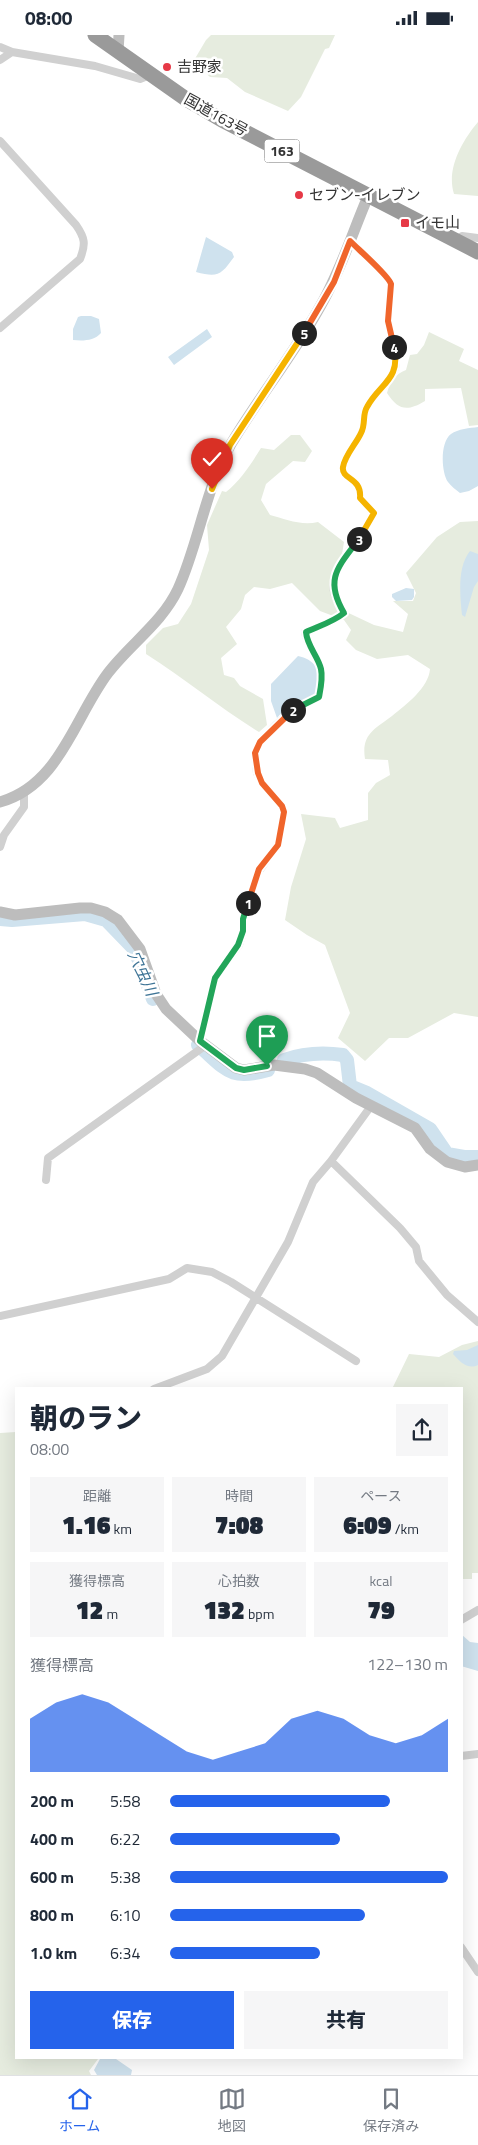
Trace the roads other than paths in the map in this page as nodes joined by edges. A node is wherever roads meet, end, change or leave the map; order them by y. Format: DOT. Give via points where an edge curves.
graph roads {
  1 [pos="95,35"];
  2 [pos="119,35"];
  3 [pos="0,47"];
  4 [pos="12,52"];
  5 [pos="118,52"];
  6 [pos="0,60"];
  7 [pos="150,75"];
  8 [pos="0,141"];
  9 [pos="369,194"];
  10 [pos="478,238"];
  11 [pos="350,241"];
  12 [pos="456,241"];
  13 [pos="478,252"];
  14 [pos="0,328"];
  15 [pos="24,793"];
  16 [pos="0,802"];
  17 [pos="0,847"];
  18 [pos="0,912"];
  19 [pos="203,1043"];
  20 [pos="371,1106"];
  21 [pos="331,1161"];
  22 [pos="478,1165"];
  23 [pos="46,1181"];
  24 [pos="254,1298"];
  25 [pos="0,1316"];
  26 [pos="478,1322"];
  27 [pos="356,1361"];
  28 [pos="159,1387"];
  29 [pos="478,1610"];
  30 [pos="463,1619"];
  31 [pos="478,1754"];
  32 [pos="463,1756"];
  33 [pos="463,1950"];
  34 [pos="478,1972"];
  1 -- 5 [label="highway, 国道163号 / 163"];
  2 -- 5 [label="street"];
  3 -- 4 [label="street"];
  4 -- 6 [label="street"];
  4 -- 7 [label="street" via="101,67 140,79"];
  5 -- 7 [label="highway, 国道163号 / 163"];
  7 -- 9 [label="highway, 国道163号 / 163" via="222,120"];
  8 -- 14 [label="street" via="85,238 80,259"];
  9 -- 11 [label="street"];
  9 -- 12 [label="highway, 国道163号 / 163"];
  10 -- 12 [label="street" via="462,236"];
  11 -- 15 [label="street" via="321,306 230,445 212,489 188,566 170,603 108,673 75,725 60,756"];
  11 -- 19 [label="street" via="390,279 391,284 388,321 396,355 395,366 384,388 366,407 362,433 342,470 358,484 360,498 374,513 334,578 334,591 344,613 306,632 307,642 320,667 319,697 295,708 260,742 255,753 262,783 284,812 278,845 257,874 238,945 215,978"];
  12 -- 13 [label="highway, 国道163号 / 163"];
  15 -- 16 [label="street"];
  15 -- 17 [label="street" via="24,807 4,835"];
  18 -- 19 [label="street" via="15,915 91,908 113,917 140,949 156,994 166,1009"];
  19 -- 20 [label="street" via="236,1068 244,1070 274,1065 317,1073"];
  19 -- 23 [label="street" via="48,1158"];
  20 -- 21 [label="street"];
  20 -- 22 [label="street" via="415,1128 430,1149 447,1162 465,1167"];
  21 -- 24 [label="street" via="313,1182 288,1242"];
  21 -- 26 [label="street" via="400,1228 416,1247 419,1261 447,1295"];
  24 -- 25 [label="street" via="212,1272 187,1268 169,1279"];
  24 -- 27 [label="street"];
  24 -- 28 [label="street" via="222,1356 207,1369"];
  29 -- 30 [label="street"];
  31 -- 32 [label="street"];
  33 -- 34 [label="street"];
}
